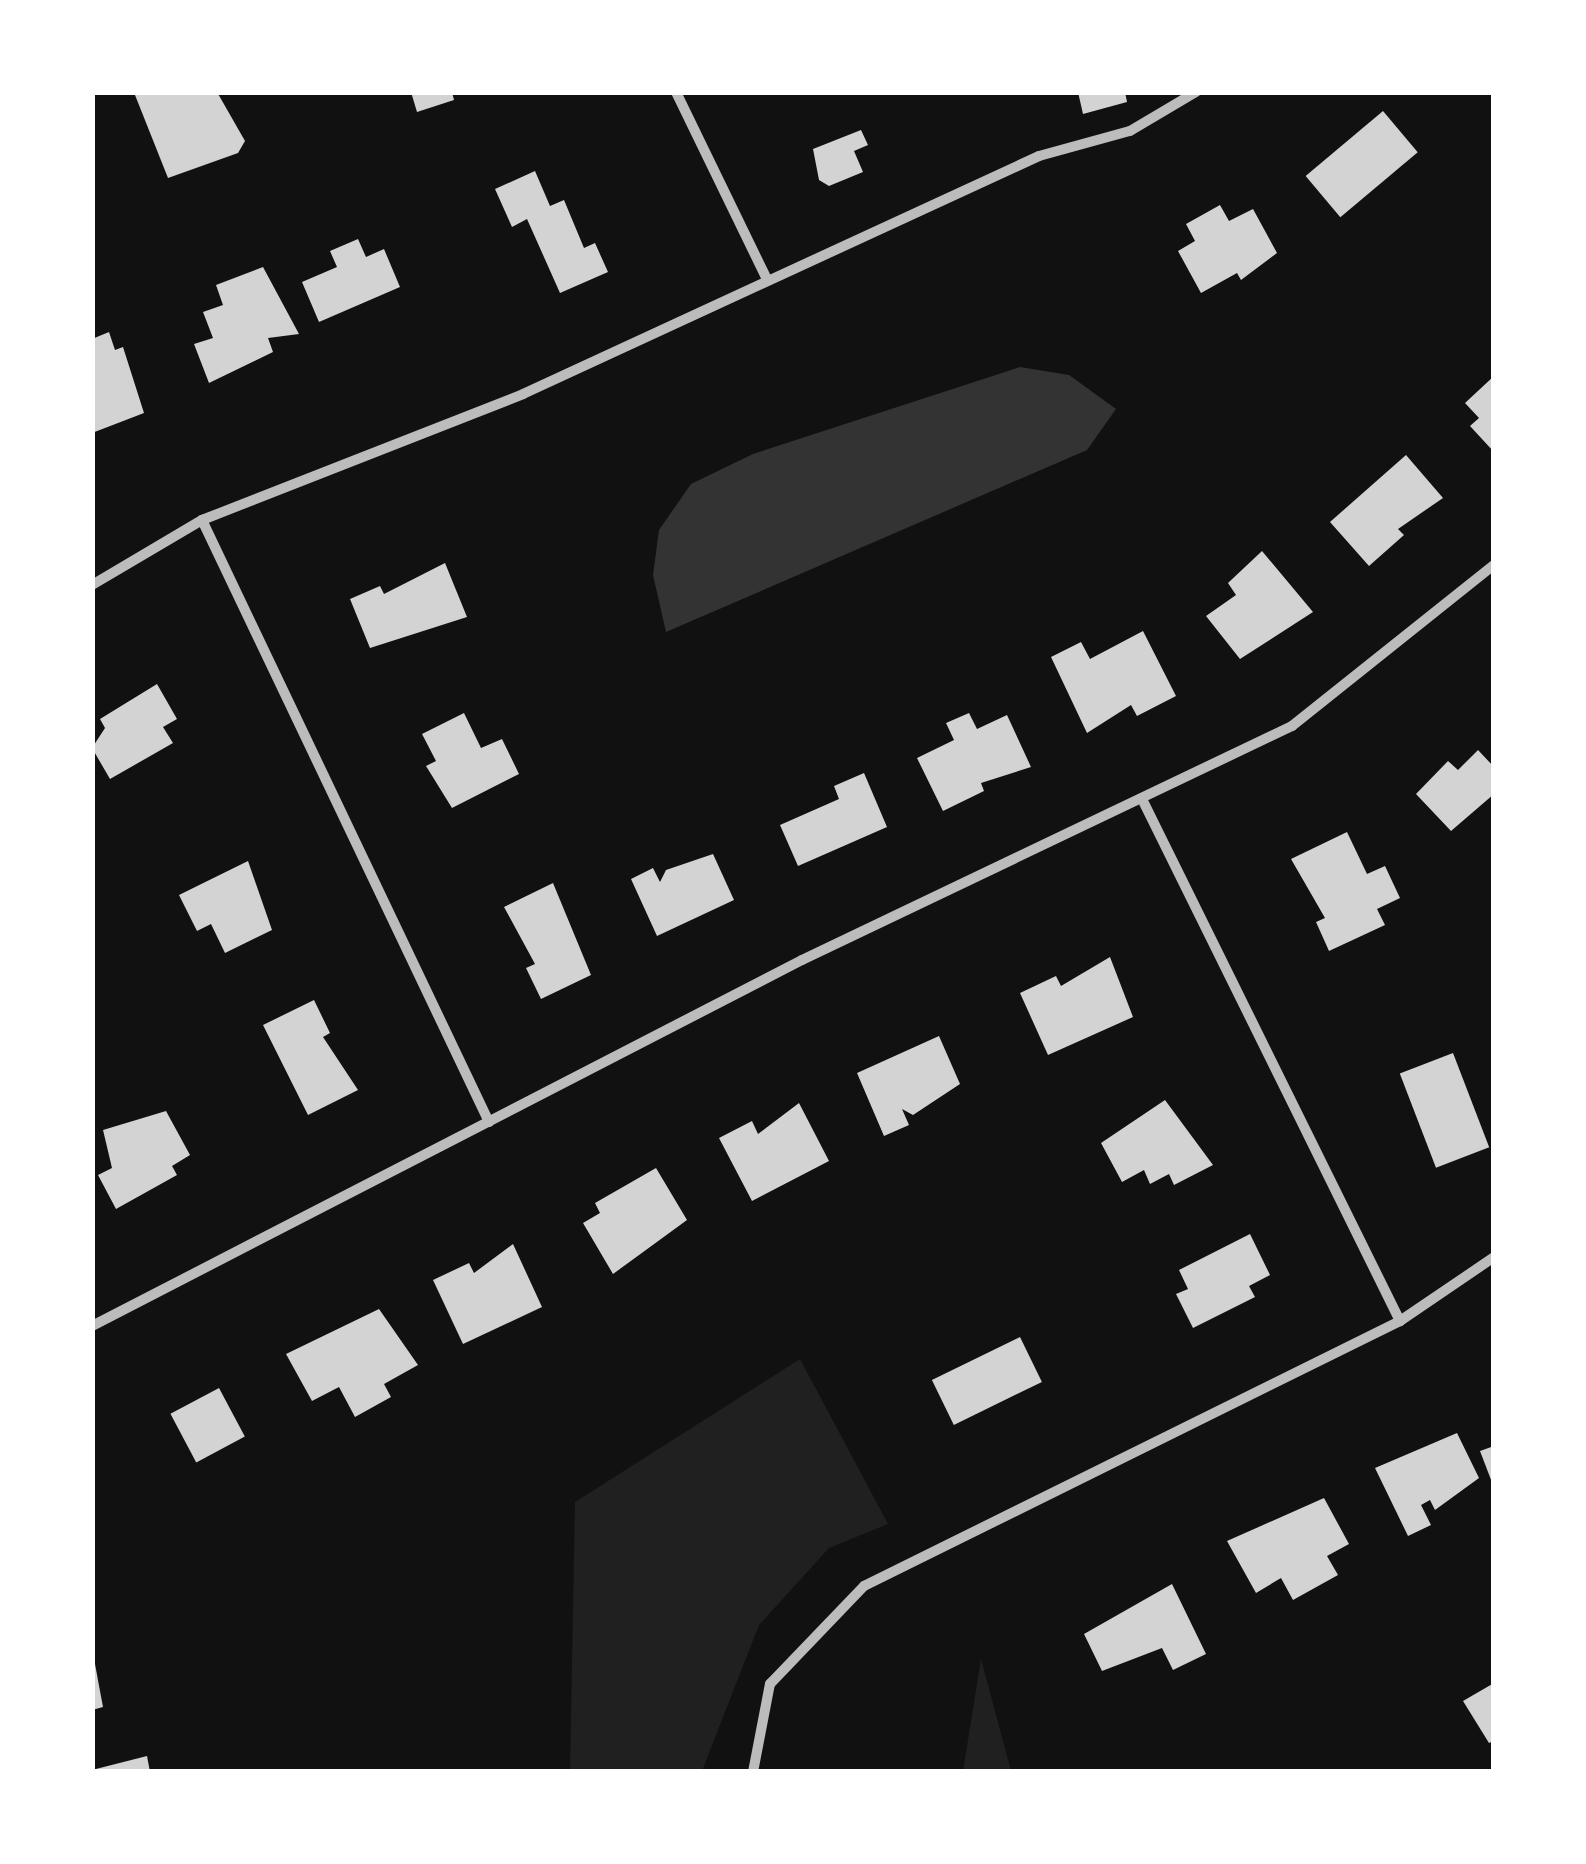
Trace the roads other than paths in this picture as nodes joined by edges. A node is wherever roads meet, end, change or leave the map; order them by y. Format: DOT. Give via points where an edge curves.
graph roads {
  1 [pos="676,92"];
  2 [pos="1196,92"];
  3 [pos="766,277"];
  4 [pos="202,520"];
  5 [pos="1494,565"];
  6 [pos="92,586"];
  7 [pos="1144,803"];
  8 [pos="489,1122"];
  9 [pos="1494,1257"];
  10 [pos="1400,1321"];
  11 [pos="92,1326"];
  12 [pos="753,1772"];
  1 -- 3 [label="street"];
  2 -- 3 [label="street" via="1130,131 1039,156"];
  3 -- 4 [label="street" via="523,394"];
  4 -- 6 [label="street"];
  4 -- 8 [label="street"];
  5 -- 7 [label="street" via="1292,726"];
  7 -- 8 [label="street" via="802,960"];
  7 -- 10 [label="street"];
  8 -- 11 [label="street"];
  9 -- 10 [label="street"];
  10 -- 12 [label="street" via="864,1586 770,1684"];
}
